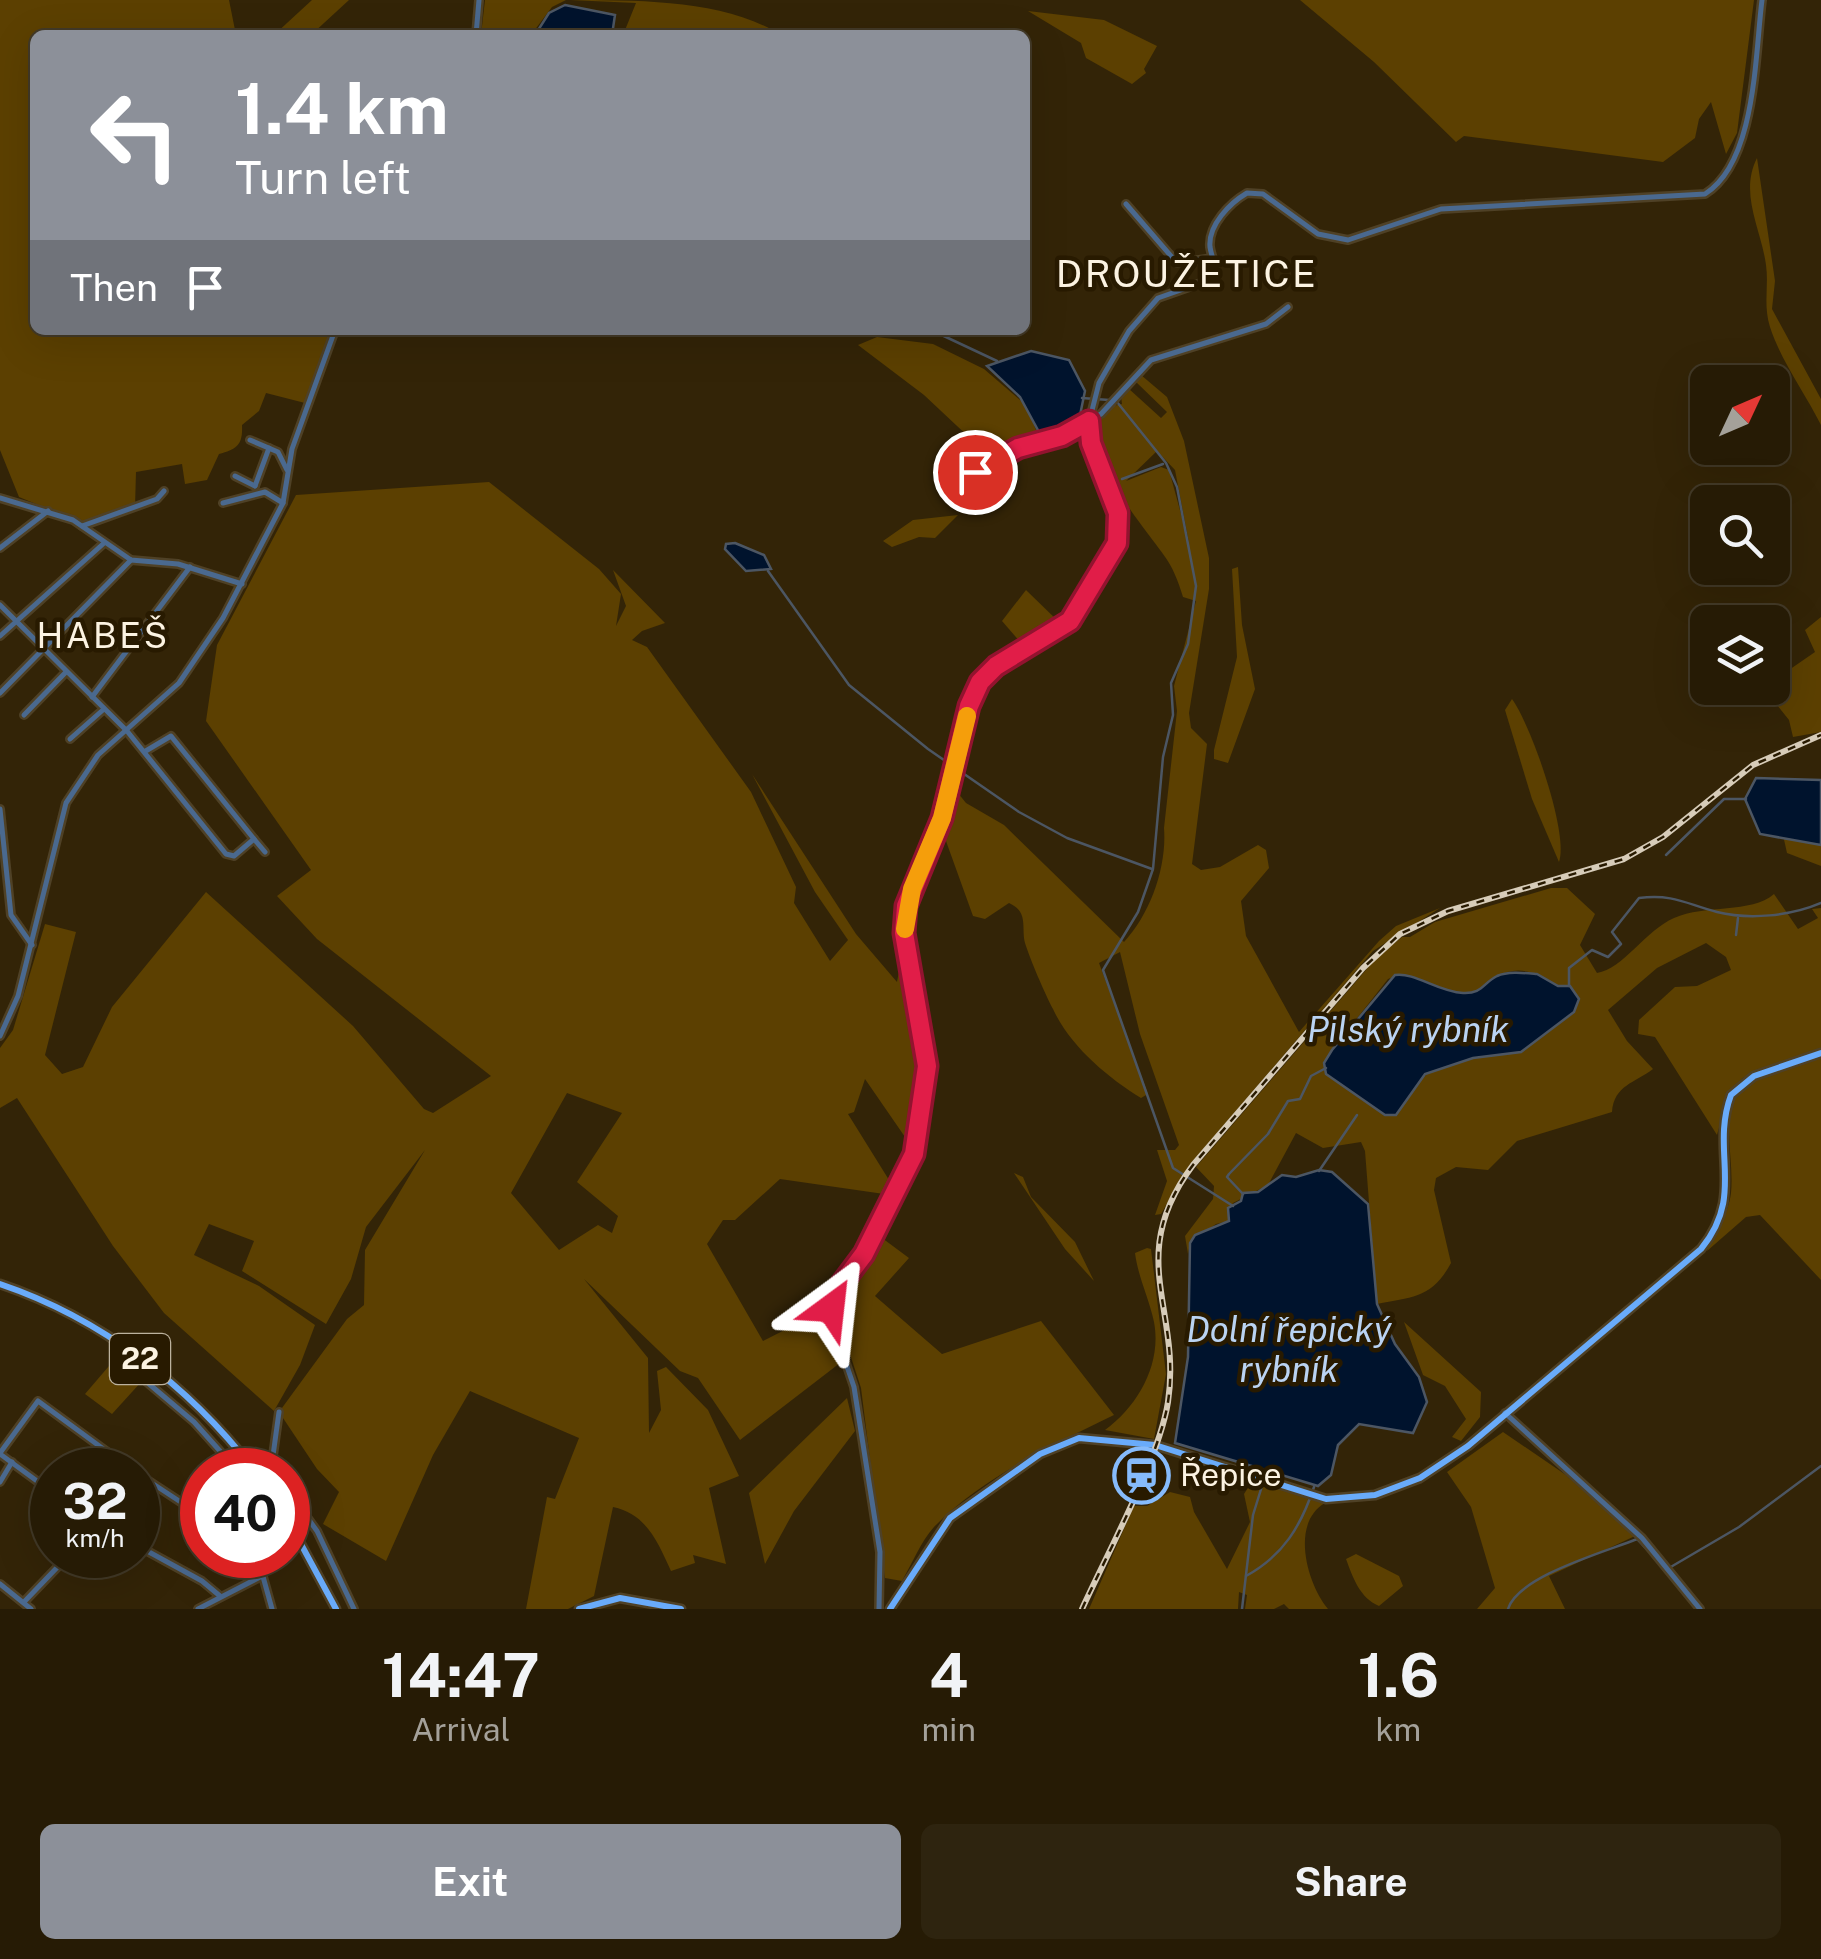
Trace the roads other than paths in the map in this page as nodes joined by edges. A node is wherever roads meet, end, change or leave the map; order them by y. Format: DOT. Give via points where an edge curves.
graph roads {
  1 [pos="479,0"];
  2 [pos="1762,0"];
  3 [pos="476,30"];
  4 [pos="1126,204"];
  5 [pos="1213,258"];
  6 [pos="1288,307"];
  7 [pos="333,335"];
  8 [pos="1089,421"];
  9 [pos="250,440"];
  10 [pos="269,448"];
  11 [pos="288,473"];
  12 [pos="235,476"];
  13 [pos="961,476"];
  14 [pos="256,490"];
  15 [pos="164,491"];
  16 [pos="0,498"];
  17 [pos="283,503"];
  18 [pos="223,504"];
  19 [pos="48,511"];
  20 [pos="82,526"];
  21 [pos="103,544"];
  22 [pos="0,548"];
  23 [pos="131,560"];
  24 [pos="190,567"];
  25 [pos="242,584"];
  26 [pos="0,605"];
  27 [pos="15,622"];
  28 [pos="2,635"];
  29 [pos="43,649"];
  30 [pos="66,672"];
  31 [pos="0,693"];
  32 [pos="92,697"];
  33 [pos="104,710"];
  34 [pos="24,715"];
  35 [pos="127,731"];
  36 [pos="70,738"];
  37 [pos="144,752"];
  38 [pos="0,809"];
  39 [pos="254,839"];
  40 [pos="265,852"];
  41 [pos="32,946"];
  42 [pos="0,1036"];
  43 [pos="1821,1052"];
  44 [pos="0,1284"];
  45 [pos="116,1356"];
  46 [pos="280,1412"];
  47 [pos="1505,1413"];
  48 [pos="102,1448"];
  49 [pos="217,1448"];
  50 [pos="235,1448"];
  51 [pos="274,1448"];
  52 [pos="0,1453"];
  53 [pos="12,1462"];
  54 [pos="30,1476"];
  55 [pos="0,1482"];
  56 [pos="310,1522"];
  57 [pos="160,1558"];
  58 [pos="310,1561"];
  59 [pos="47,1578"];
  60 [pos="258,1578"];
  61 [pos="263,1578"];
  62 [pos="0,1584"];
  63 [pos="220,1596"];
  64 [pos="24,1602"];
  65 [pos="32,1609"];
  66 [pos="198,1609"];
  67 [pos="272,1609"];
  68 [pos="336,1609"];
  69 [pos="354,1609"];
  70 [pos="579,1609"];
  71 [pos="681,1609"];
  72 [pos="879,1609"];
  73 [pos="890,1609"];
  74 [pos="1700,1609"];
  1 -- 3 [label="street"];
  2 -- 5 [label="street" via="1742,137 1728,174 1705,194 1441,208 1348,240 1318,234 1264,194 1247,193 1217,223"];
  4 -- 5 [label="street" via="1177,263"];
  5 -- 8 [label="street" via="1212,279 1158,298 1128,332 1099,383"];
  6 -- 8 [label="street" via="1266,324 1151,360"];
  7 -- 11 [label="street"];
  8 -- 13 [label="street"];
  8 -- 72 [label="street" via="1118,513 1117,543 1070,621 996,666 969,706 942,818 906,906 904,933 927,1066 914,1154 864,1254 831,1302 856,1401 880,1552"];
  9 -- 10 [label="street"];
  10 -- 11 [label="street"];
  10 -- 14 [label="street"];
  11 -- 17 [label="street"];
  12 -- 14 [label="street"];
  14 -- 17 [label="street"];
  14 -- 18 [label="street"];
  15 -- 20 [label="street"];
  16 -- 19 [label="street"];
  17 -- 25 [label="street"];
  19 -- 20 [label="street"];
  19 -- 22 [label="street"];
  20 -- 21 [label="street"];
  21 -- 23 [label="street"];
  21 -- 27 [label="street"];
  23 -- 24 [label="street"];
  23 -- 29 [label="street"];
  24 -- 25 [label="street"];
  24 -- 32 [label="street"];
  25 -- 35 [label="street" via="194,664"];
  26 -- 27 [label="street"];
  27 -- 28 [label="street"];
  27 -- 29 [label="street"];
  29 -- 30 [label="street"];
  29 -- 31 [label="street"];
  30 -- 32 [label="street"];
  30 -- 34 [label="street"];
  32 -- 33 [label="street"];
  33 -- 35 [label="street"];
  33 -- 36 [label="street"];
  35 -- 37 [label="street"];
  35 -- 41 [label="street" via="76,784 59,822"];
  37 -- 39 [label="street" via="171,736"];
  37 -- 39 [label="street" via="226,854 234,856"];
  38 -- 41 [label="street" via="10,915"];
  39 -- 40 [label="street"];
  41 -- 42 [label="street"];
  43 -- 47 [label="main road" via="1737,1088 1727,1106 1727,1195 1712,1236"];
  44 -- 50 [label="main road, 22" via="64,1311 130,1352 204,1413"];
  45 -- 49 [label="street"];
  46 -- 51 [label="street"];
  47 -- 73 [label="main road" via="1432,1472 1358,1498 1304,1493 1146,1443 1079,1438 1052,1447 942,1526"];
  47 -- 74 [label="street" via="1642,1538"];
  48 -- 52 [label="street" via="38,1401"];
  52 -- 53 [label="street"];
  53 -- 54 [label="street"];
  53 -- 55 [label="street"];
  56 -- 69 [label="street"];
  57 -- 63 [label="street"];
  58 -- 68 [label="main road"];
  59 -- 64 [label="street"];
  60 -- 63 [label="street"];
  61 -- 67 [label="street"];
  62 -- 64 [label="street"];
  63 -- 66 [label="street"];
  64 -- 65 [label="street"];
  70 -- 71 [label="main road" via="620,1598"];
}
